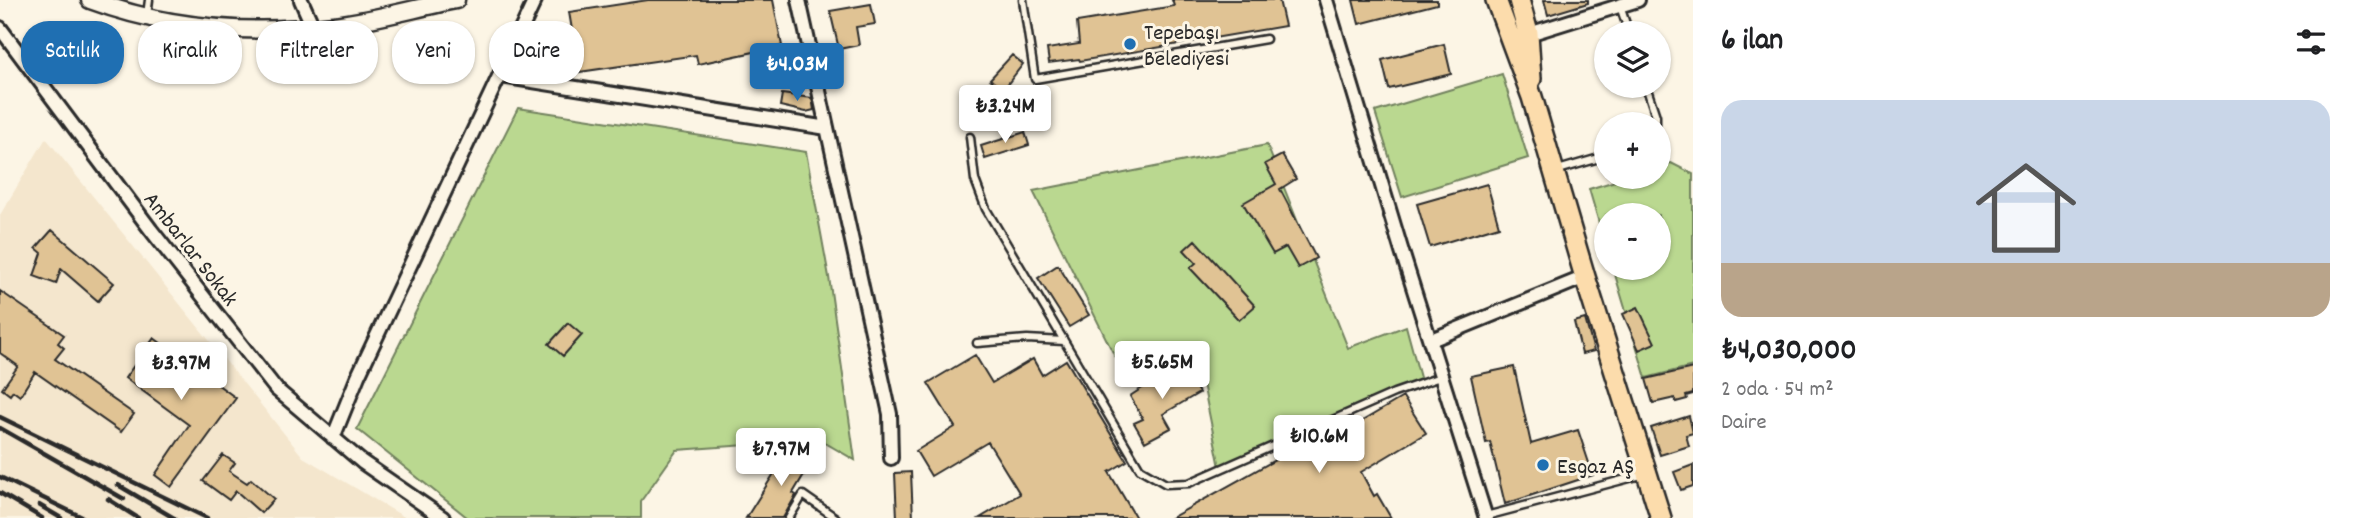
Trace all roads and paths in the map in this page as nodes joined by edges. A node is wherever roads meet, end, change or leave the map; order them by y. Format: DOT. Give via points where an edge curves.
graph roads {
  1 [pos="90,0"];
  2 [pos="300,0"];
  3 [pos="456,0"];
  4 [pos="535,0"];
  5 [pos="799,0"];
  6 [pos="1023,0"];
  7 [pos="1326,0"];
  8 [pos="1496,0"];
  9 [pos="1520,0"];
  10 [pos="1638,0"];
  11 [pos="1620,6"];
  12 [pos="148,8"];
  13 [pos="310,21"];
  14 [pos="355,21"];
  15 [pos="526,21"];
  16 [pos="1625,21"];
  17 [pos="0,28"];
  18 [pos="256,30"];
  19 [pos="1529,34"];
  20 [pos="1266,39"];
  21 [pos="497,84"];
  22 [pos="551,84"];
  23 [pos="1532,97"];
  24 [pos="827,128"];
  25 [pos="970,137"];
  26 [pos="1594,159"];
  27 [pos="1554,171"];
  28 [pos="1585,277"];
  29 [pos="1431,340"];
  30 [pos="1064,341"];
  31 [pos="976,343"];
  32 [pos="1443,376"];
  33 [pos="332,438"];
  34 [pos="891,458"];
  35 [pos="1647,473"];
  36 [pos="1486,517"];
  37 [pos="443,518"];
  38 [pos="789,518"];
  39 [pos="836,518"];
  40 [pos="1661,518"];
  1 -- 12 [label="street"];
  2 -- 13 [label="street"];
  3 -- 14 [label="street"];
  4 -- 15 [label="street"];
  5 -- 24 [label="street"];
  6 -- 20 [label="lane" via="1035,79"];
  7 -- 29 [label="street"];
  8 -- 23 [label="main road"];
  9 -- 19 [label="main road"];
  10 -- 11 [label="street"];
  11 -- 16 [label="lane"];
  11 -- 19 [label="street"];
  12 -- 18 [label="street" via="181,24"];
  17 -- 33 [label="street, Ambarlar Sokak" via="242,348 276,389"];
  19 -- 23 [label="main road"];
  21 -- 33 [label="street"];
  22 -- 24 [label="street"];
  23 -- 27 [label="main road"];
  24 -- 34 [label="street" via="890,414"];
  25 -- 30 [label="lane" via="975,180 986,209"];
  26 -- 27 [label="lane"];
  27 -- 28 [label="main road"];
  28 -- 29 [label="street"];
  28 -- 35 [label="main road"];
  29 -- 32 [label="street"];
  30 -- 31 [label="lane"];
  30 -- 32 [label="lane" via="1140,469 1166,484 1189,483"];
  32 -- 36 [label="street"];
  33 -- 37 [label="street, Ambarlar Sokak"];
  35 -- 36 [label="lane"];
  35 -- 40 [label="main road"];
  38 -- 39 [label="lane" via="803,495"];
}
